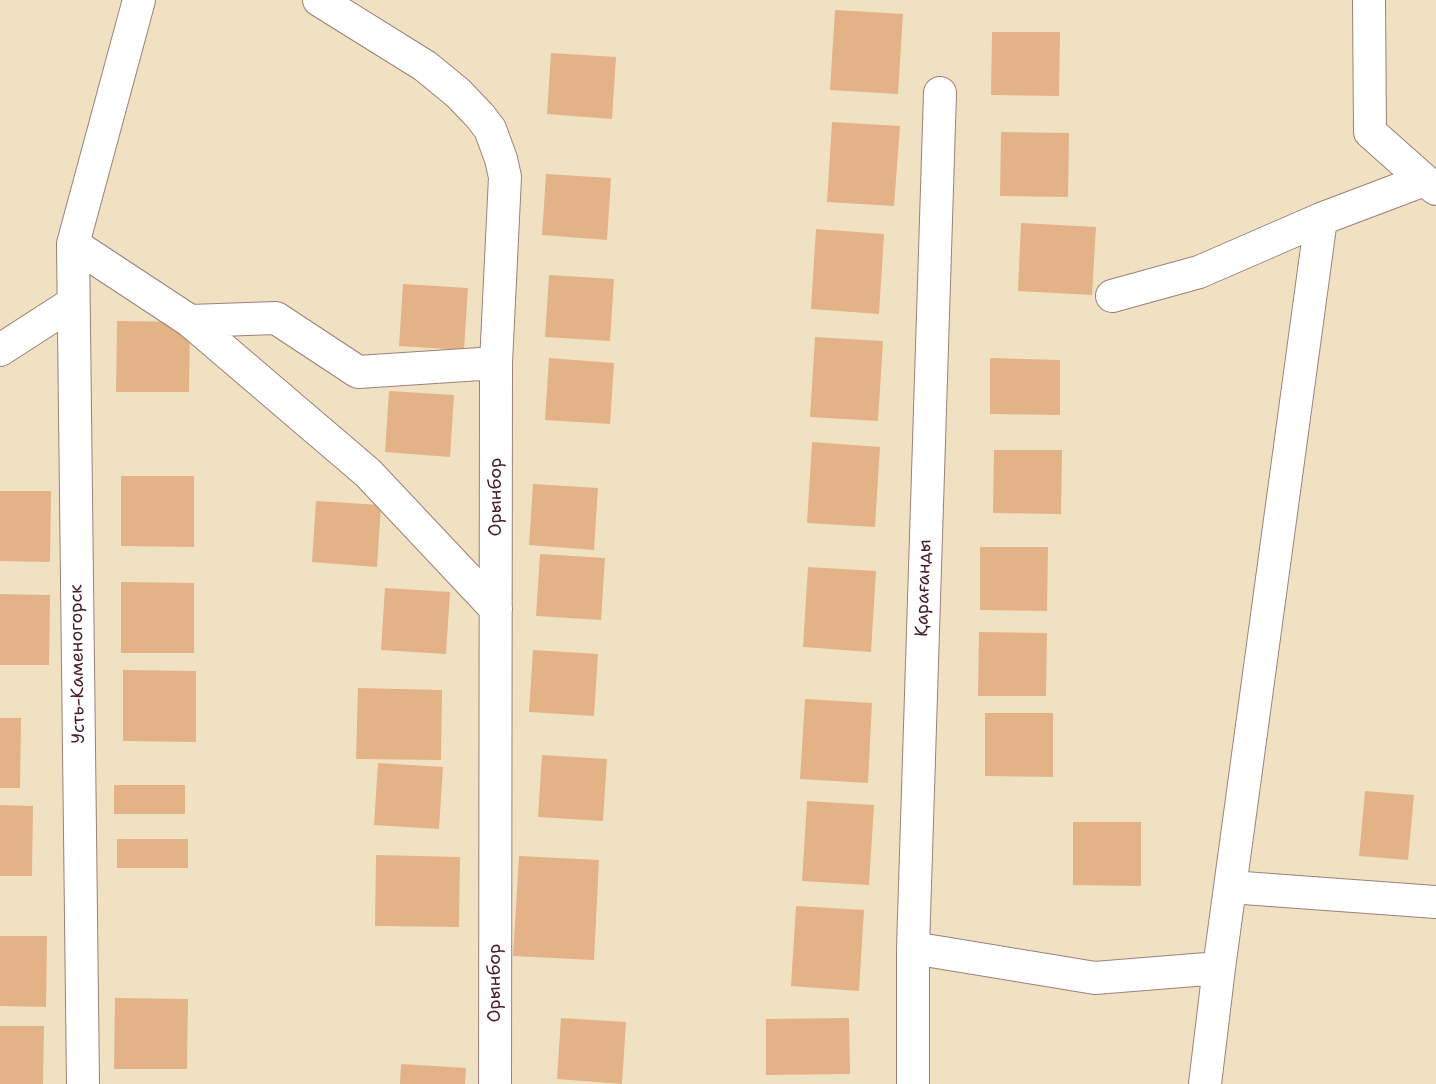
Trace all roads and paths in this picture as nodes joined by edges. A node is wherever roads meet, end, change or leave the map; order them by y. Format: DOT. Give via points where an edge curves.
graph roads {
  1 [pos="139,0"];
  2 [pos="319,0"];
  3 [pos="1370,0"];
  4 [pos="940,93"];
  5 [pos="1430,184"];
  6 [pos="1321,219"];
  7 [pos="73,244"];
  8 [pos="1112,296"];
  9 [pos="74,303"];
  10 [pos="190,321"];
  11 [pos="0,350"];
  12 [pos="496,363"];
  13 [pos="496,609"];
  14 [pos="1230,887"];
  15 [pos="1436,902"];
  16 [pos="913,948"];
  17 [pos="1219,968"];
  18 [pos="83,1084"];
  19 [pos="495,1084"];
  20 [pos="913,1084"];
  21 [pos="1205,1084"];
  1 -- 7 [label="street, Усть-Каменогорск"];
  2 -- 12 [label="street, Орынбор" via="425,66 458,93 490,129 505,177"];
  3 -- 5 [label="street" via="1370,132"];
  4 -- 16 [label="street, Қарағанды"];
  5 -- 6 [label="street"];
  6 -- 8 [label="street" via="1199,272"];
  6 -- 14 [label="street"];
  7 -- 9 [label="street, Усть-Каменогорск"];
  7 -- 10 [label="street"];
  9 -- 11 [label="street"];
  9 -- 18 [label="street, Усть-Каменогорск"];
  10 -- 12 [label="street" via="276,318 358,372"];
  10 -- 13 [label="street" via="368,473"];
  12 -- 13 [label="street, Орынбор"];
  13 -- 19 [label="street, Орынбор"];
  14 -- 15 [label="street"];
  14 -- 17 [label="street"];
  16 -- 17 [label="street" via="1095,978"];
  16 -- 20 [label="street, Қарағанды"];
  17 -- 21 [label="street"];
}
